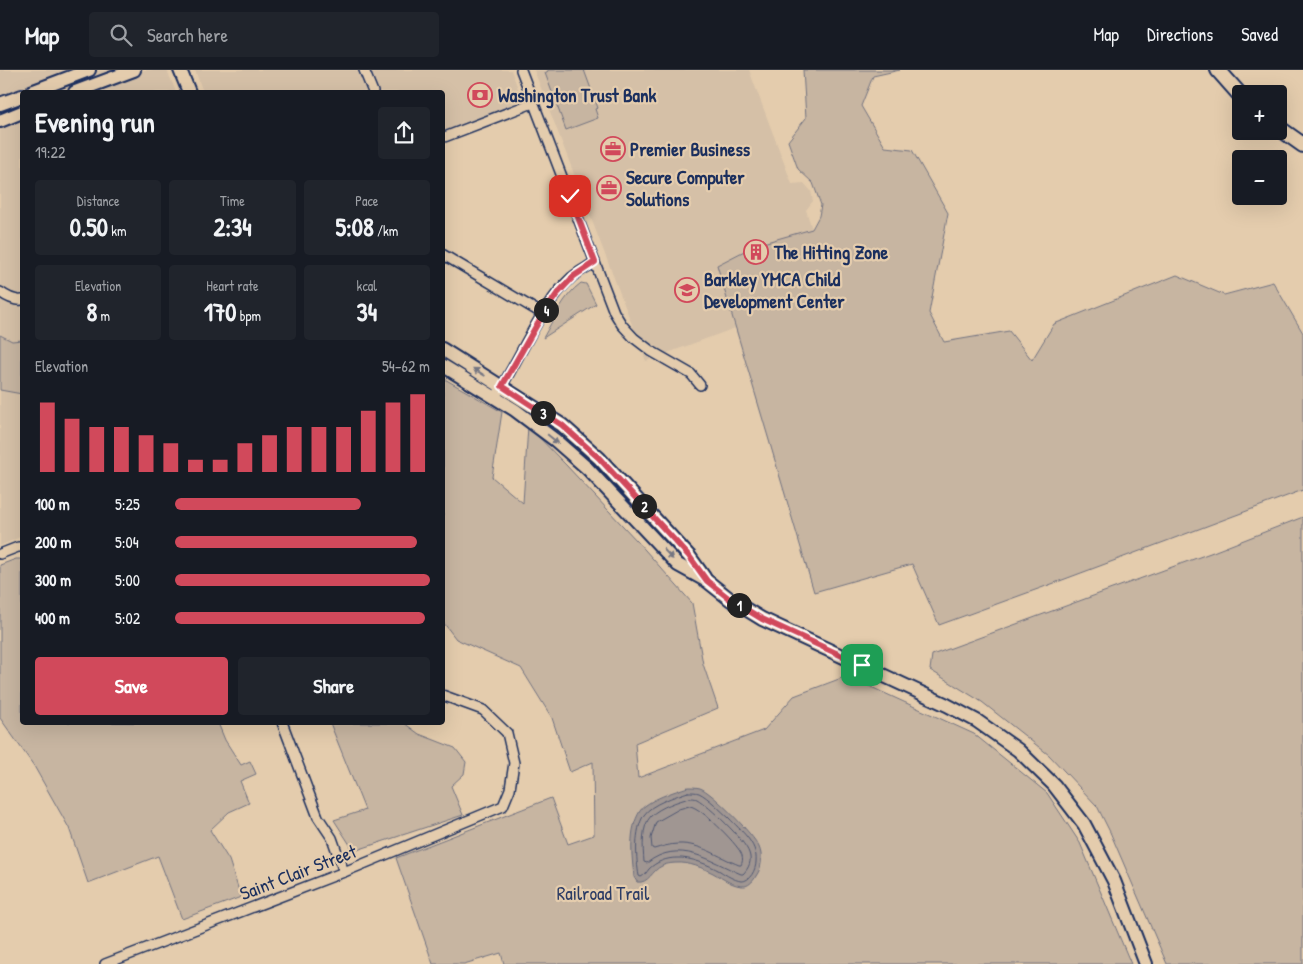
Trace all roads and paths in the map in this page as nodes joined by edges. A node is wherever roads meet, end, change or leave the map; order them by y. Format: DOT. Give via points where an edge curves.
graph roads {
  1 [pos="89,70"];
  2 [pos="134,70"];
  3 [pos="180,70"];
  4 [pos="364,70"];
  5 [pos="521,70"];
  6 [pos="1218,70"];
  7 [pos="1232,86"];
  8 [pos="36,90"];
  9 [pos="80,90"];
  10 [pos="188,90"];
  11 [pos="372,90"];
  12 [pos="20,97"];
  13 [pos="533,103"];
  14 [pos="0,104"];
  15 [pos="20,113"];
  16 [pos="0,121"];
  17 [pos="1287,134"];
  18 [pos="445,137"];
  19 [pos="1303,145"];
  20 [pos="445,256"];
  21 [pos="595,262"];
  22 [pos="0,292"];
  23 [pos="20,300"];
  24 [pos="543,314"];
  25 [pos="445,351"];
  26 [pos="445,367"];
  27 [pos="700,385"];
  28 [pos="502,386"];
  29 [pos="494,398"];
  30 [pos="20,547"];
  31 [pos="0,554"];
  32 [pos="707,581"];
  33 [pos="445,697"];
  34 [pos="283,725"];
  35 [pos="344,872"];
  36 [pos="105,964"];
  37 [pos="1146,964"];
  1 -- 8 [label="main road"];
  2 -- 9 [label="main road"];
  3 -- 10 [label="main road"];
  4 -- 11 [label="street"];
  5 -- 13 [label="street"];
  6 -- 7 [label="main road"];
  12 -- 14 [label="main road"];
  13 -- 18 [label="street"];
  13 -- 21 [label="street"];
  15 -- 16 [label="main road"];
  17 -- 19 [label="main road"];
  20 -- 24 [label="street"];
  21 -- 24 [label="street" via="564,285"];
  21 -- 27 [label="street" via="622,325 652,351 691,374"];
  22 -- 23 [label="street"];
  24 -- 28 [label="street"];
  28 -- 25 [label="main road, one-way"];
  26 -- 29 [label="main road"];
  28 -- 29 [label="street"];
  28 -- 32 [label="main road" via="562,425 599,458 689,556"];
  29 -- 32 [label="main road, one-way" via="555,440 588,469 678,565"];
  30 -- 31 [label="street"];
  32 -- 37 [label="main road" via="762,619 947,705 977,721 1018,750 1054,785 1084,824 1114,881"];
  33 -- 35 [label="street, Saint Clair Street" via="483,710 507,733 514,763 510,789 502,806"];
  34 -- 35 [label="street" via="318,818 332,838"];
  35 -- 36 [label="street, Saint Clair Street"];
}
